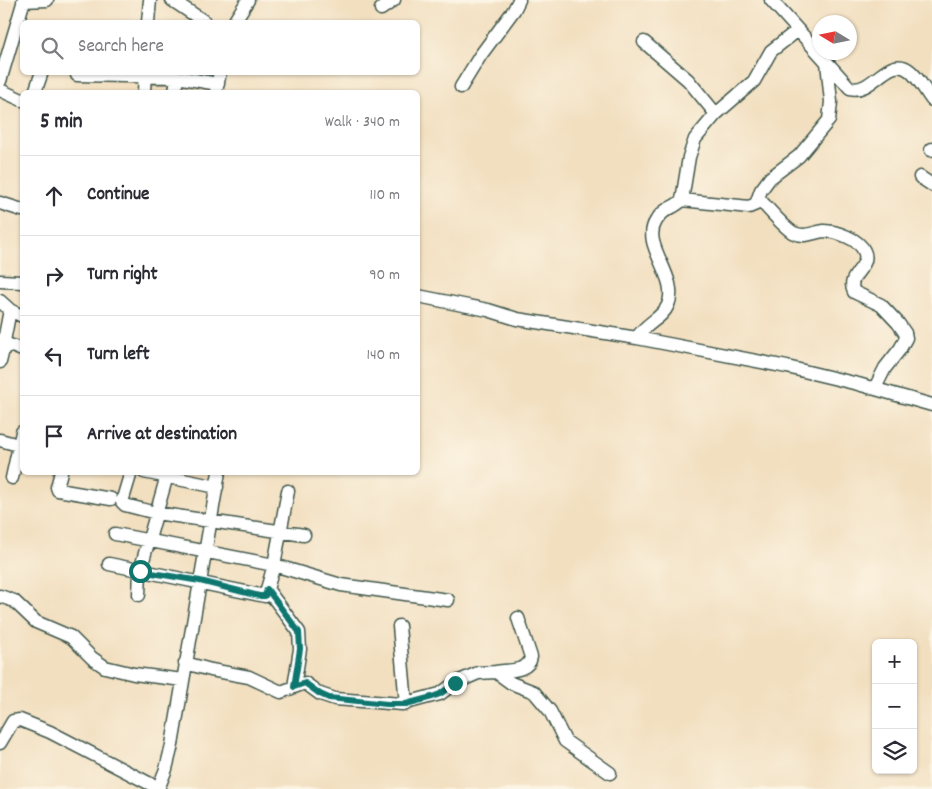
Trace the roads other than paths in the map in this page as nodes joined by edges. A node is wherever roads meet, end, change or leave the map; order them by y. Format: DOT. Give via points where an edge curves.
graph roads {
  1 [pos="47,0"];
  2 [pos="150,0"];
  3 [pos="172,0"];
  4 [pos="248,0"];
  5 [pos="394,0"];
  6 [pos="519,0"];
  7 [pos="771,0"];
  8 [pos="24,1"];
  9 [pos="381,9"];
  10 [pos="148,20"];
  11 [pos="201,20"];
  12 [pos="235,20"];
  13 [pos="798,30"];
  14 [pos="644,42"];
  15 [pos="827,62"];
  16 [pos="41,75"];
  17 [pos="77,75"];
  18 [pos="145,75"];
  19 [pos="177,77"];
  20 [pos="0,81"];
  21 [pos="218,83"];
  22 [pos="461,87"];
  23 [pos="0,90"];
  24 [pos="36,90"];
  25 [pos="144,90"];
  26 [pos="175,90"];
  27 [pos="20,99"];
  28 [pos="932,100"];
  29 [pos="716,114"];
  30 [pos="920,177"];
  31 [pos="932,185"];
  32 [pos="759,199"];
  33 [pos="682,200"];
  34 [pos="1,207"];
  35 [pos="20,210"];
  36 [pos="0,281"];
  37 [pos="20,282"];
  38 [pos="420,296"];
  39 [pos="0,301"];
  40 [pos="10,310"];
  41 [pos="20,315"];
  42 [pos="636,338"];
  43 [pos="5,342"];
  44 [pos="20,349"];
  45 [pos="0,362"];
  46 [pos="875,388"];
  47 [pos="932,405"];
  48 [pos="0,440"];
  49 [pos="20,446"];
  50 [pos="20,450"];
  51 [pos="60,475"];
  52 [pos="130,475"];
  53 [pos="168,475"];
  54 [pos="219,475"];
  55 [pos="12,478"];
  56 [pos="217,487"];
  57 [pos="288,491"];
  58 [pos="111,499"];
  59 [pos="156,513"];
  60 [pos="211,520"];
  61 [pos="280,531"];
  62 [pos="115,534"];
  63 [pos="304,535"];
  64 [pos="148,540"];
  65 [pos="204,552"];
  66 [pos="108,564"];
  67 [pos="274,565"];
  68 [pos="140,571"];
  69 [pos="200,581"];
  70 [pos="267,589"];
  71 [pos="139,595"];
  72 [pos="0,596"];
  73 [pos="448,600"];
  74 [pos="518,618"];
  75 [pos="399,626"];
  76 [pos="185,663"];
  77 [pos="496,672"];
  78 [pos="183,680"];
  79 [pos="294,687"];
  80 [pos="406,704"];
  81 [pos="0,743"];
  82 [pos="610,773"];
  83 [pos="158,788"];
  1 -- 8 [label="street"];
  2 -- 10 [label="street"];
  3 -- 11 [label="street"];
  4 -- 12 [label="street"];
  5 -- 9 [label="street"];
  6 -- 22 [label="street"];
  7 -- 13 [label="street"];
  8 -- 20 [label="street"];
  13 -- 15 [label="street"];
  13 -- 29 [label="street" via="771,51 754,81"];
  14 -- 29 [label="street" via="688,80"];
  15 -- 28 [label="street" via="855,90 866,87 884,72 896,67 906,68"];
  15 -- 32 [label="street" via="831,102 829,120 799,156 770,178"];
  16 -- 24 [label="street"];
  17 -- 18 [label="street"];
  18 -- 19 [label="street"];
  18 -- 25 [label="street"];
  19 -- 21 [label="street"];
  19 -- 26 [label="street"];
  23 -- 27 [label="street"];
  29 -- 33 [label="street" via="695,139 688,157"];
  30 -- 31 [label="street"];
  32 -- 33 [label="street" via="749,207"];
  32 -- 46 [label="street" via="793,233 802,236 827,231 857,242 863,249 865,260 851,282 852,288 881,305 905,332 906,338"];
  33 -- 42 [label="street" via="654,222 652,233 671,291 668,304"];
  34 -- 35 [label="street"];
  36 -- 37 [label="street"];
  38 -- 42 [label="street" via="517,319"];
  39 -- 40 [label="street"];
  40 -- 41 [label="street"];
  40 -- 43 [label="street"];
  42 -- 46 [label="street" via="787,367"];
  43 -- 44 [label="street"];
  43 -- 45 [label="street"];
  46 -- 47 [label="street"];
  48 -- 49 [label="street"];
  50 -- 55 [label="street"];
  51 -- 58 [label="street" via="58,490"];
  52 -- 59 [label="street" via="122,502"];
  53 -- 56 [label="street"];
  53 -- 59 [label="street"];
  54 -- 56 [label="street"];
  56 -- 60 [label="street"];
  57 -- 61 [label="street"];
  59 -- 60 [label="street"];
  59 -- 64 [label="street"];
  60 -- 61 [label="street"];
  60 -- 65 [label="street"];
  61 -- 63 [label="street"];
  61 -- 67 [label="street"];
  62 -- 64 [label="street"];
  64 -- 65 [label="street"];
  64 -- 68 [label="street"];
  65 -- 67 [label="street"];
  65 -- 69 [label="street"];
  66 -- 68 [label="street"];
  67 -- 70 [label="street"];
  67 -- 73 [label="street" via="347,586"];
  68 -- 69 [label="street"];
  68 -- 71 [label="street"];
  69 -- 70 [label="street" via="263,596"];
  69 -- 76 [label="street"];
  70 -- 79 [label="street" via="299,632 300,649"];
  72 -- 78 [label="street" via="14,601 36,622 71,637 105,667"];
  74 -- 77 [label="street" via="530,662 521,668"];
  75 -- 80 [label="street"];
  76 -- 78 [label="street"];
  76 -- 79 [label="street" via="249,677 281,692"];
  77 -- 80 [label="street" via="478,673 440,694"];
  77 -- 82 [label="street" via="511,683 534,692 550,711 565,741"];
  78 -- 83 [label="street" via="172,745"];
  79 -- 80 [label="street" via="305,683 325,696 343,700"];
  81 -- 83 [label="street" via="12,721 20,720"];
}
